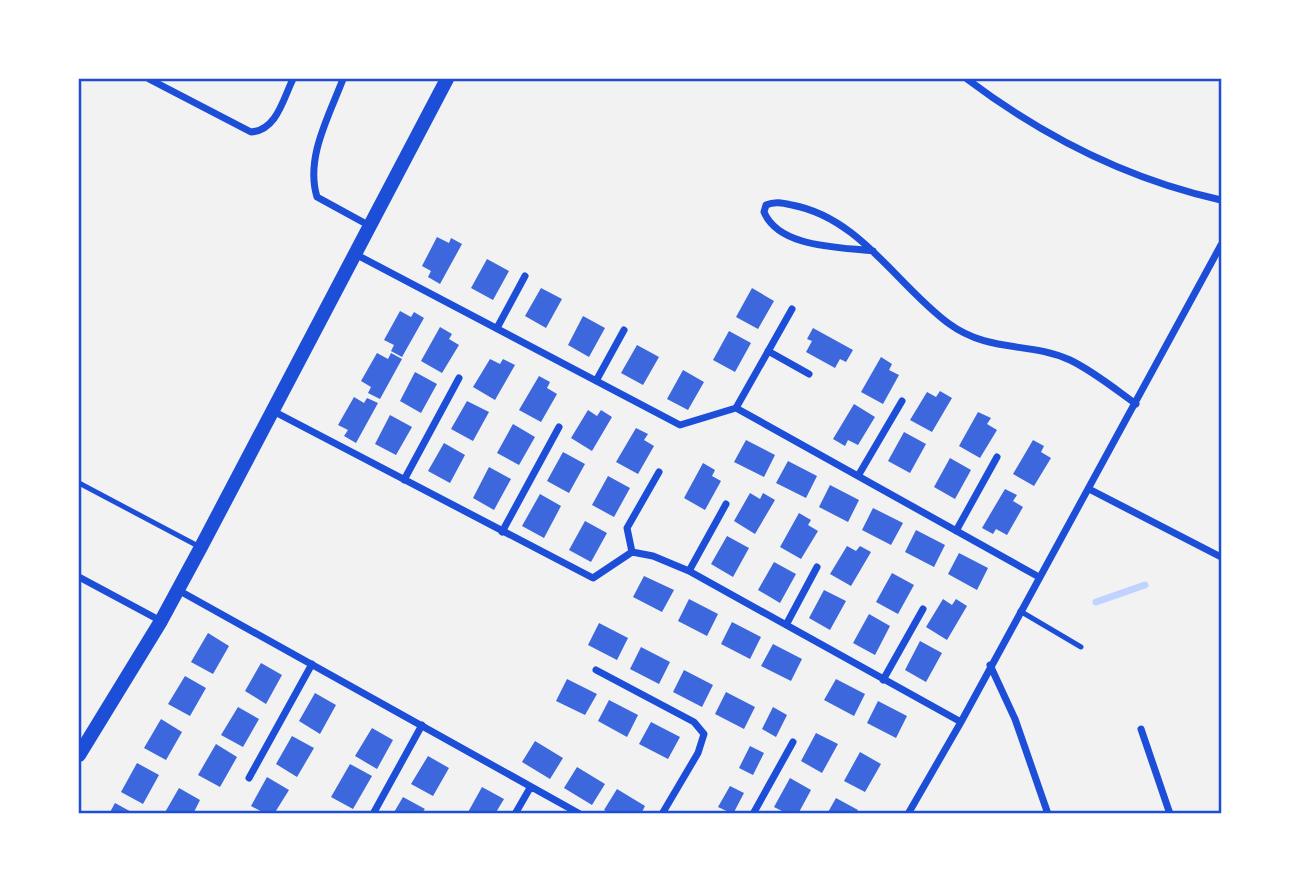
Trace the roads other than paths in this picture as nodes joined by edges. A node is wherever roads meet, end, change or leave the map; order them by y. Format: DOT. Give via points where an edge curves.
graph roads {
  1 [pos="149,79"];
  2 [pos="293,79"];
  3 [pos="343,79"];
  4 [pos="447,79"];
  5 [pos="967,79"];
  6 [pos="1221,200"];
  7 [pos="370,226"];
  8 [pos="1221,244"];
  9 [pos="873,251"];
  10 [pos="355,254"];
  11 [pos="525,276"];
  12 [pos="792,309"];
  13 [pos="497,328"];
  14 [pos="624,330"];
  15 [pos="768,351"];
  16 [pos="809,374"];
  17 [pos="459,378"];
  18 [pos="596,380"];
  19 [pos="902,401"];
  20 [pos="1136,404"];
  21 [pos="736,408"];
  22 [pos="273,411"];
  23 [pos="559,427"];
  24 [pos="998,457"];
  25 [pos="659,471"];
  26 [pos="858,476"];
  27 [pos="404,480"];
  28 [pos="79,483"];
  29 [pos="1089,489"];
  30 [pos="726,504"];
  31 [pos="956,531"];
  32 [pos="502,533"];
  33 [pos="201,547"];
  34 [pos="632,552"];
  35 [pos="1221,556"];
  36 [pos="817,567"];
  37 [pos="689,570"];
  38 [pos="79,577"];
  39 [pos="1039,577"];
  40 [pos="177,590"];
  41 [pos="923,609"];
  42 [pos="1020,611"];
  43 [pos="161,621"];
  44 [pos="786,625"];
  45 [pos="1080,647"];
  46 [pos="312,664"];
  47 [pos="990,665"];
  48 [pos="596,670"];
  49 [pos="883,680"];
  50 [pos="961,722"];
  51 [pos="422,725"];
  52 [pos="1141,729"];
  53 [pos="793,742"];
  54 [pos="79,755"];
  55 [pos="249,778"];
  56 [pos="530,788"];
  57 [pos="373,814"];
  58 [pos="515,814"];
  59 [pos="580,814"];
  60 [pos="662,814"];
  61 [pos="753,814"];
  62 [pos="908,814"];
  63 [pos="1048,814"];
  64 [pos="1170,814"];
  1 -- 2 [label="street" via="251,132 260,131 274,119"];
  3 -- 7 [label="street" via="315,156 312,179 317,197"];
  4 -- 7 [label="main road"];
  5 -- 6 [label="street" via="1047,135 1080,151 1134,175"];
  7 -- 10 [label="main road"];
  8 -- 20 [label="street"];
  9 -- 9 [label="street" via="787,235 768,222 766,205 801,207 850,232"];
  9 -- 20 [label="street" via="948,322 979,341 1068,359"];
  10 -- 13 [label="street"];
  10 -- 22 [label="main road"];
  11 -- 13 [label="street"];
  12 -- 15 [label="street"];
  13 -- 18 [label="street"];
  14 -- 18 [label="street"];
  15 -- 16 [label="street"];
  15 -- 21 [label="street"];
  17 -- 27 [label="street"];
  18 -- 21 [label="street" via="680,425"];
  19 -- 26 [label="street"];
  20 -- 29 [label="street"];
  21 -- 26 [label="street"];
  22 -- 27 [label="street"];
  22 -- 33 [label="main road"];
  23 -- 32 [label="street"];
  24 -- 31 [label="street"];
  25 -- 34 [label="street" via="627,528"];
  26 -- 31 [label="street"];
  27 -- 32 [label="street"];
  28 -- 33 [label="lane"];
  29 -- 35 [label="street"];
  29 -- 39 [label="street"];
  30 -- 37 [label="street"];
  31 -- 39 [label="street"];
  32 -- 34 [label="street" via="593,578"];
  33 -- 40 [label="main road"];
  34 -- 37 [label="street"];
  36 -- 44 [label="street"];
  37 -- 44 [label="street"];
  38 -- 43 [label="street"];
  39 -- 42 [label="street"];
  40 -- 43 [label="main road"];
  40 -- 46 [label="street"];
  41 -- 49 [label="street"];
  42 -- 45 [label="lane"];
  42 -- 47 [label="street"];
  43 -- 54 [label="main road"];
  44 -- 49 [label="street"];
  46 -- 51 [label="street"];
  46 -- 55 [label="street"];
  47 -- 50 [label="street"];
  47 -- 63 [label="street" via="1015,719"];
  48 -- 60 [label="street" via="694,722 704,734 698,753"];
  49 -- 50 [label="street"];
  50 -- 62 [label="street"];
  51 -- 56 [label="street"];
  51 -- 57 [label="street"];
  52 -- 64 [label="street"];
  53 -- 61 [label="street"];
  56 -- 58 [label="street"];
  56 -- 59 [label="street"];
}
